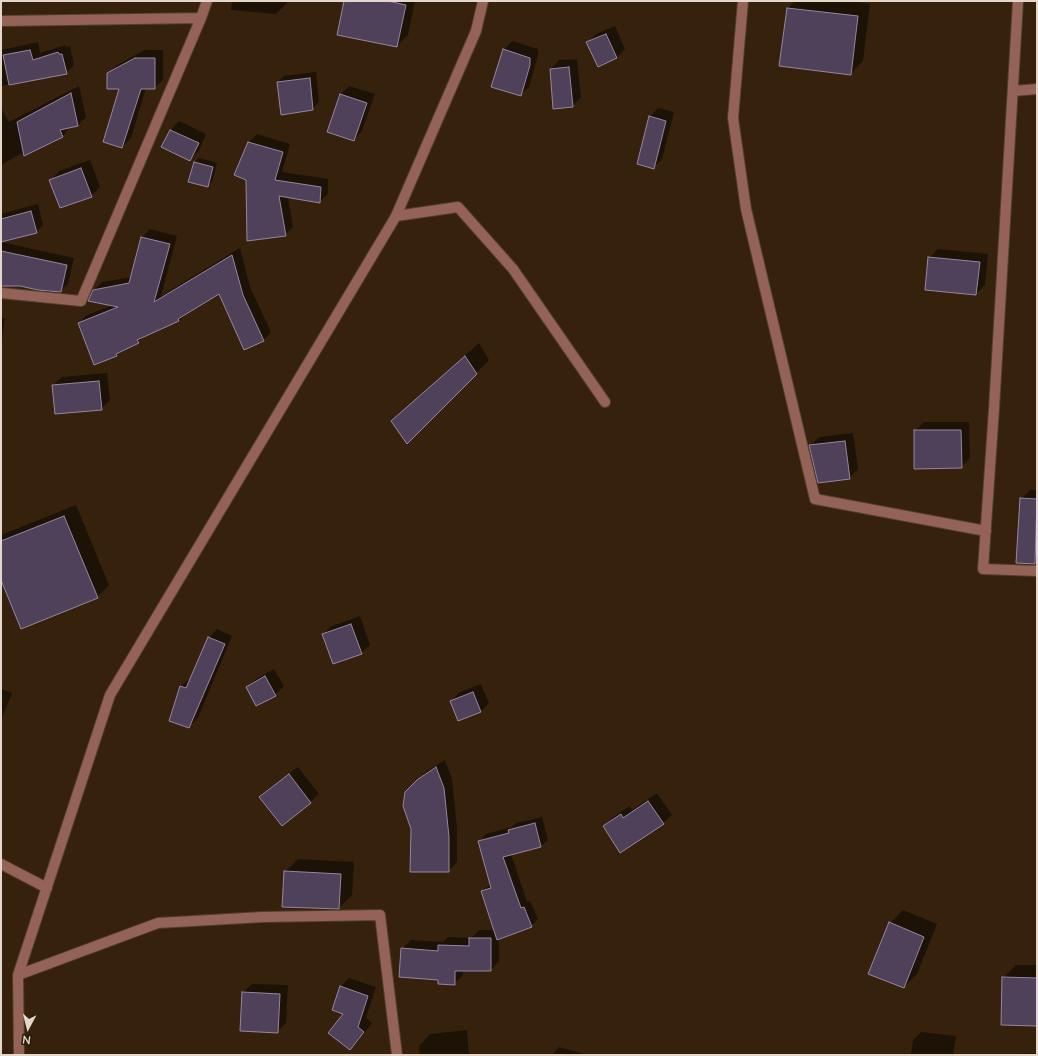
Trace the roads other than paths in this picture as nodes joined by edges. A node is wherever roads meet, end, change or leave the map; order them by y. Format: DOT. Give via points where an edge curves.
graph roads {
  1 [pos="207,1"];
  2 [pos="483,1"];
  3 [pos="742,1"];
  4 [pos="1018,1"];
  5 [pos="201,18"];
  6 [pos="1,21"];
  7 [pos="1037,89"];
  8 [pos="1013,91"];
  9 [pos="396,216"];
  10 [pos="1,293"];
  11 [pos="605,402"];
  12 [pos="986,531"];
  13 [pos="1037,571"];
  14 [pos="1,864"];
  15 [pos="46,888"];
  16 [pos="18,975"];
  17 [pos="19,1055"];
  18 [pos="397,1055"];
  1 -- 5 [label="street"];
  2 -- 9 [label="street" via="476,31"];
  3 -- 12 [label="street" via="733,118 746,209 815,499"];
  4 -- 8 [label="street"];
  5 -- 6 [label="street"];
  5 -- 10 [label="street" via="81,301"];
  7 -- 8 [label="street"];
  8 -- 12 [label="street"];
  9 -- 11 [label="street" via="458,207 513,269"];
  9 -- 15 [label="street" via="110,695"];
  12 -- 13 [label="street" via="983,569"];
  14 -- 15 [label="street"];
  15 -- 16 [label="street"];
  16 -- 17 [label="street"];
  16 -- 18 [label="street" via="158,923 263,917 380,915"];
}
